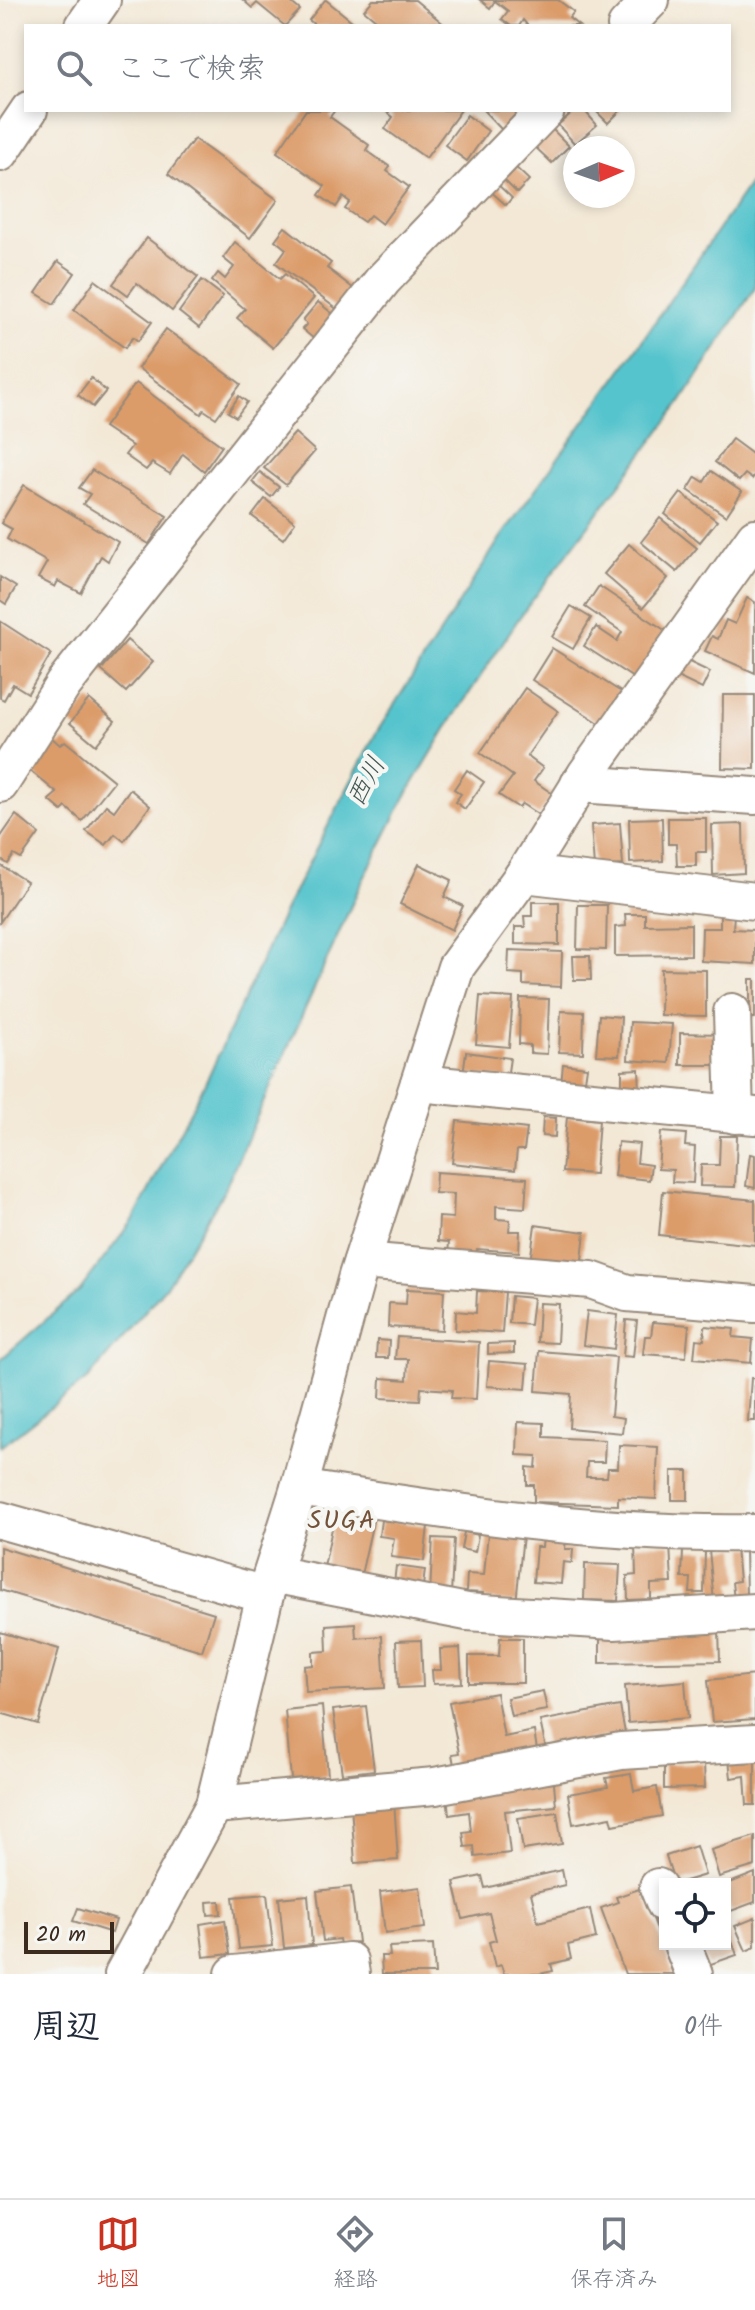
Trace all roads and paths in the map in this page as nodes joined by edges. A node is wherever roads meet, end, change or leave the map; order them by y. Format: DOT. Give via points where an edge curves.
graph roads {
  1 [pos="102,0"];
  2 [pos="651,0"];
  3 [pos="85,24"];
  4 [pos="628,24"];
  5 [pos="28,112"];
  6 [pos="544,112"];
  7 [pos="0,153"];
  8 [pos="755,537"];
  9 [pos="3,771"];
  10 [pos="579,784"];
  11 [pos="755,796"];
  12 [pos="755,812"];
  13 [pos="524,874"];
  14 [pos="755,901"];
  15 [pos="732,1012"];
  16 [pos="419,1083"];
  17 [pos="745,1116"];
  18 [pos="362,1261"];
  19 [pos="755,1304"];
  20 [pos="299,1488"];
  21 [pos="0,1520"];
  22 [pos="755,1533"];
  23 [pos="269,1585"];
  24 [pos="755,1612"];
  25 [pos="755,1743"];
  26 [pos="214,1805"];
  27 [pos="684,1950"];
  28 [pos="123,1974"];
  29 [pos="234,1974"];
  30 [pos="351,1974"];
  31 [pos="694,1974"];
  1 -- 3 [label="street"];
  2 -- 4 [label="street"];
  5 -- 7 [label="street"];
  6 -- 9 [label="street" via="383,280 63,685"];
  8 -- 10 [label="street"];
  10 -- 11 [label="street"];
  10 -- 13 [label="street"];
  11 -- 12 [label="street"];
  13 -- 14 [label="street"];
  13 -- 16 [label="street" via="456,967"];
  15 -- 17 [label="street"];
  16 -- 17 [label="street"];
  16 -- 18 [label="street"];
  18 -- 19 [label="street" via="591,1280 627,1293"];
  18 -- 20 [label="street"];
  20 -- 22 [label="street" via="472,1516"];
  20 -- 23 [label="street"];
  21 -- 23 [label="street"];
  23 -- 24 [label="street" via="467,1612 614,1621"];
  23 -- 26 [label="street"];
  25 -- 26 [label="street" via="621,1751 435,1786"];
  26 -- 28 [label="street"];
  27 -- 31 [label="street"];
  29 -- 30 [label="street" via="349,1961"];
}
